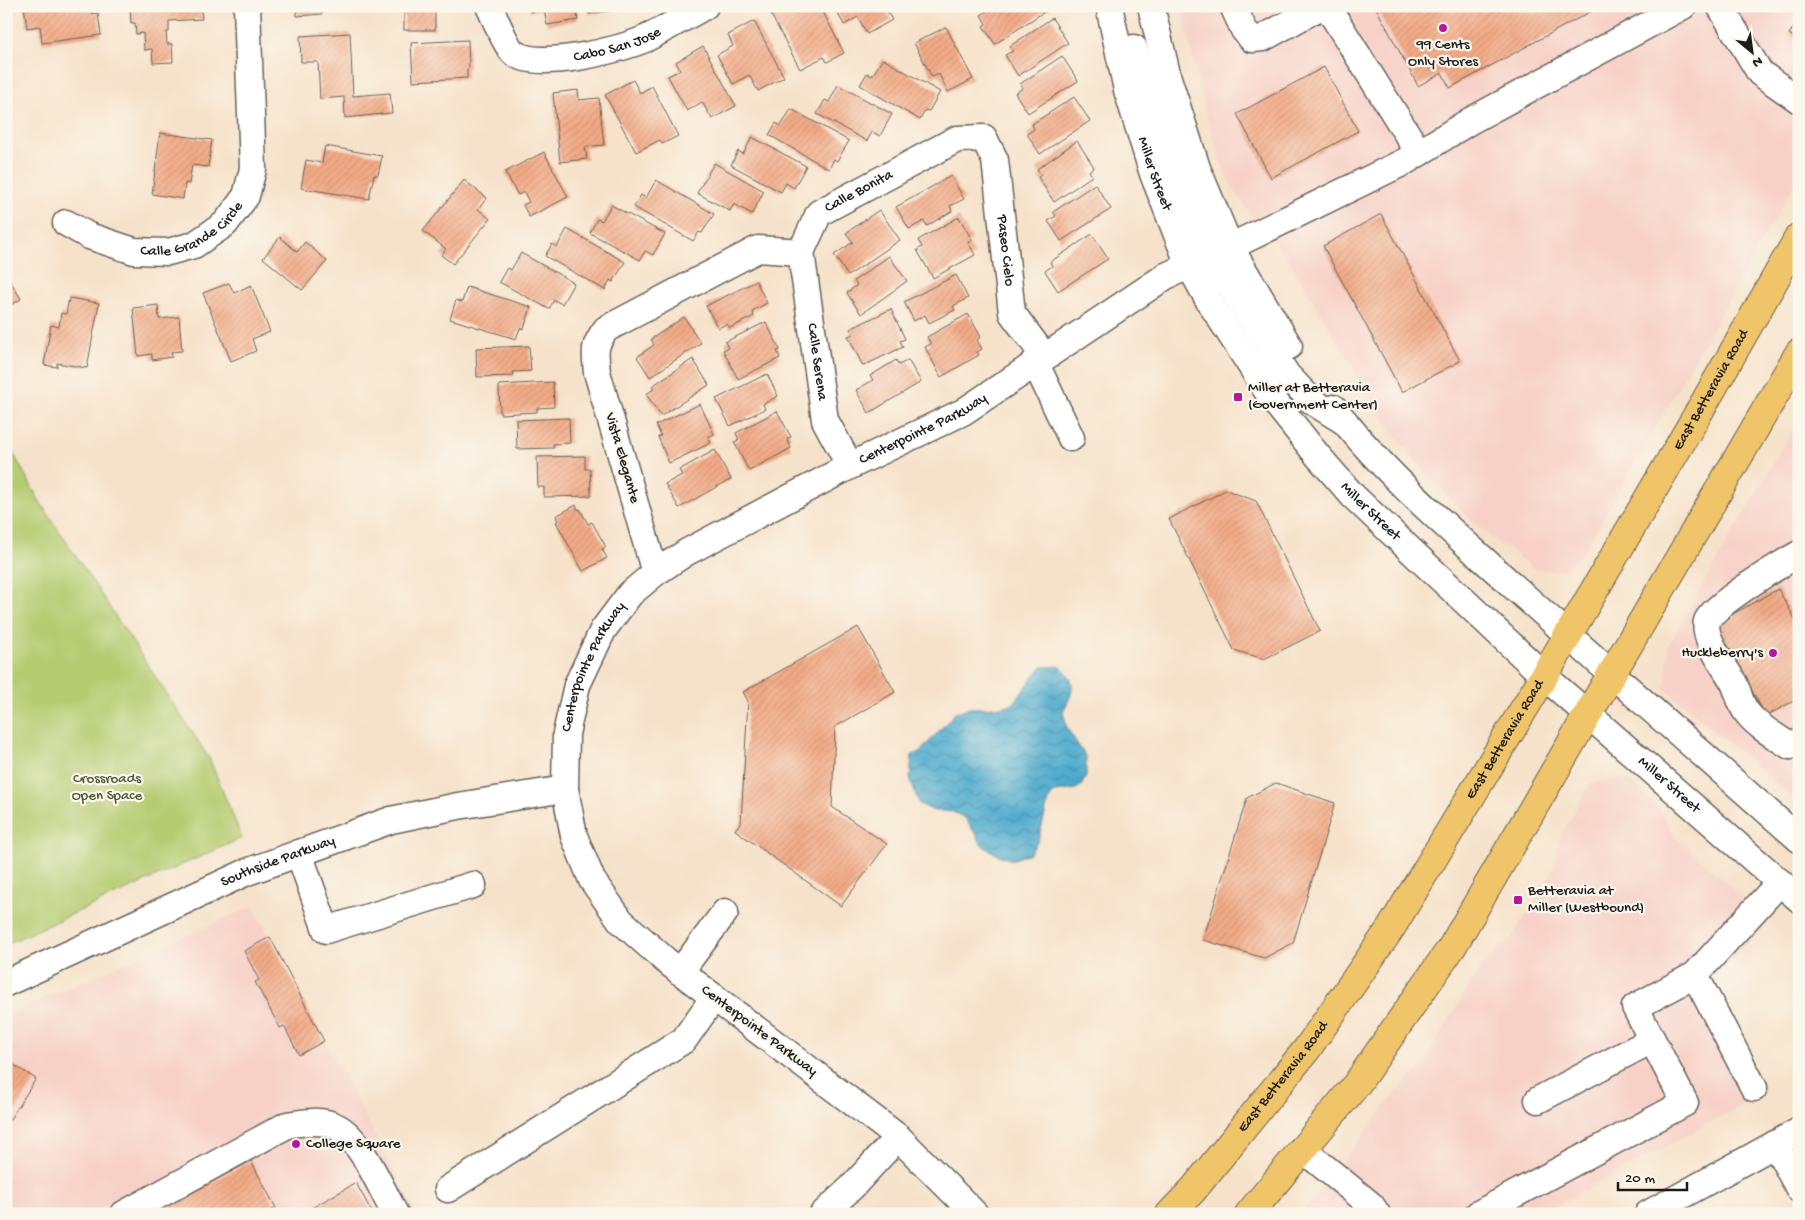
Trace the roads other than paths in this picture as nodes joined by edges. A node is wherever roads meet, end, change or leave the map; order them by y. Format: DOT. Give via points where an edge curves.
graph roads {
  1 [pos="246,6"];
  2 [pos="489,6"];
  3 [pos="705,6"];
  4 [pos="1109,6"];
  5 [pos="1116,6"];
  6 [pos="1151,6"];
  7 [pos="1233,6"];
  8 [pos="1321,6"];
  9 [pos="1326,6"];
  10 [pos="1683,6"];
  11 [pos="1720,6"];
  12 [pos="1799,100"];
  13 [pos="984,138"];
  14 [pos="1419,152"];
  15 [pos="66,223"];
  16 [pos="1799,237"];
  17 [pos="1230,247"];
  18 [pos="802,252"];
  19 [pos="1189,265"];
  20 [pos="1799,353"];
  21 [pos="1039,359"];
  22 [pos="1345,422"];
  23 [pos="1071,438"];
  24 [pos="850,466"];
  25 [pos="1797,561"];
  26 [pos="656,573"];
  27 [pos="1568,635"];
  28 [pos="1612,674"];
  29 [pos="1544,676"];
  30 [pos="1588,715"];
  31 [pos="1799,742"];
  32 [pos="565,788"];
  33 [pos="1799,839"];
  34 [pos="299,853"];
  35 [pos="1780,882"];
  36 [pos="473,885"];
  37 [pos="1799,899"];
  38 [pos="725,912"];
  39 [pos="680,972"];
  40 [pos="1695,975"];
  41 [pos="6,983"];
  42 [pos="714,997"];
  43 [pos="1652,1040"];
  44 [pos="1754,1088"];
  45 [pos="1538,1100"];
  46 [pos="1799,1131"];
  47 [pos="898,1137"];
  48 [pos="1775,1144"];
  49 [pos="1302,1149"];
  50 [pos="448,1189"];
  51 [pos="1799,1189"];
  52 [pos="124,1214"];
  53 [pos="395,1214"];
  54 [pos="823,1214"];
  55 [pos="975,1214"];
  56 [pos="1170,1214"];
  57 [pos="1249,1214"];
  58 [pos="1377,1214"];
  59 [pos="1478,1214"];
  60 [pos="1648,1214"];
  1 -- 15 [label="street, Calle Grande Circle" via="253,169 246,196 225,224 194,245 168,252 134,251 89,236"];
  2 -- 3 [label="street, Cabo San Jose" via="513,52 523,58 552,60 603,53 644,39"];
  4 -- 19 [label="street, Miller Street" via="1130,99 1153,174"];
  5 -- 17 [label="street, Miller Street" via="1138,59 1151,108 1184,197 1202,236 1214,248"];
  6 -- 17 [label="street" via="1168,78 1197,168"];
  7 -- 8 [label="street" via="1252,39 1263,38"];
  9 -- 14 [label="street"];
  10 -- 14 [label="street"];
  11 -- 12 [label="street" via="1760,73"];
  13 -- 18 [label="street, Calle Bonita" via="957,139 819,214"];
  13 -- 21 [label="street, Paseo Cielo" via="995,160 1012,313"];
  14 -- 17 [label="street"];
  16 -- 27 [label="highway, East Betteravia Road"];
  17 -- 22 [label="street" via="1294,354"];
  18 -- 24 [label="street, Calle Serena" via="825,420"];
  18 -- 26 [label="street, Vista Elegante" via="758,249 606,329 596,342 597,372"];
  19 -- 21 [label="street, Centerpointe Parkway" via="1166,276"];
  19 -- 22 [label="street" via="1202,260 1216,264 1287,375 1314,402"];
  19 -- 29 [label="street, Miller Street" via="1271,397 1318,456 1353,496"];
  20 -- 28 [label="highway"];
  21 -- 23 [label="street, Paseo Cielo"];
  21 -- 24 [label="street, Centerpointe Parkway" via="963,412"];
  22 -- 27 [label="street" via="1413,495"];
  24 -- 26 [label="street, Centerpointe Parkway" via="688,552"];
  25 -- 31 [label="street" via="1763,575 1712,613 1707,634 1748,716 1790,746"];
  26 -- 32 [label="street, Centerpointe Parkway" via="630,594 603,630 577,685 566,734"];
  27 -- 28 [label="street"];
  27 -- 29 [label="highway, East Betteravia Road"];
  28 -- 30 [label="highway"];
  28 -- 33 [label="street"];
  29 -- 30 [label="street, Miller Street"];
  29 -- 56 [label="highway, East Betteravia Road" via="1386,936 1306,1049"];
  30 -- 35 [label="street, Miller Street"];
  30 -- 49 [label="highway" via="1452,947 1356,1085"];
  32 -- 34 [label="street, Southside Parkway" via="391,820"];
  32 -- 39 [label="street, Centerpointe Parkway" via="574,836 592,880 621,921"];
  34 -- 36 [label="street" via="326,930"];
  34 -- 41 [label="street, Southside Parkway" via="230,879"];
  35 -- 37 [label="street, Miller Street"];
  35 -- 40 [label="street"];
  38 -- 39 [label="street"];
  39 -- 42 [label="street, Centerpointe Parkway"];
  40 -- 43 [label="street" via="1635,1007"];
  40 -- 44 [label="street"];
  42 -- 47 [label="street, Centerpointe Parkway"];
  42 -- 50 [label="street" via="684,1040"];
  43 -- 45 [label="street"];
  43 -- 59 [label="street" via="1685,1103"];
  46 -- 48 [label="street"];
  47 -- 54 [label="street"];
  47 -- 55 [label="street, Centerpointe Parkway"];
  48 -- 51 [label="street"];
  48 -- 60 [label="street"];
  49 -- 57 [label="highway"];
  49 -- 58 [label="street" via="1371,1205"];
  52 -- 53 [label="street" via="287,1125 311,1121 337,1127 358,1145"];
}
